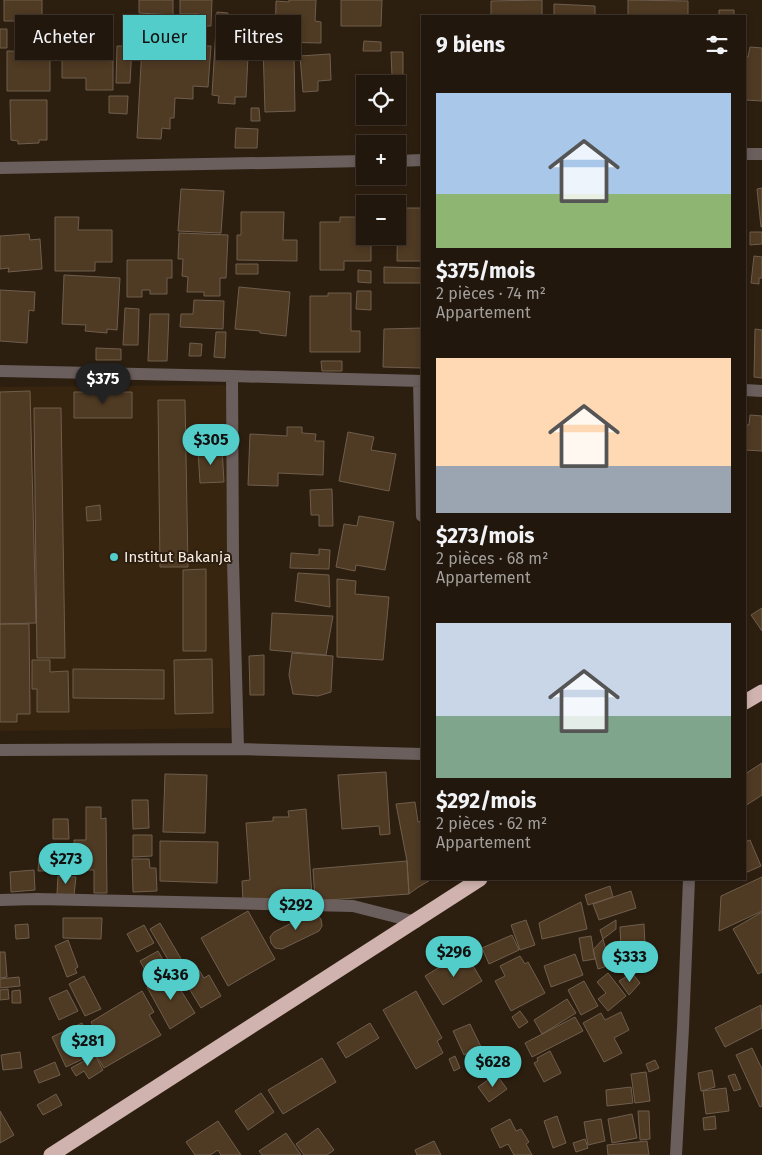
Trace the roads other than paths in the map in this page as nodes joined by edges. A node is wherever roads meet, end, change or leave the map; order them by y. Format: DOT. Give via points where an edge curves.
graph roads {
  1 [pos="746,154"];
  2 [pos="762,154"];
  3 [pos="421,160"];
  4 [pos="356,161"];
  5 [pos="406,161"];
  6 [pos="0,168"];
  7 [pos="0,372"];
  8 [pos="232,376"];
  9 [pos="421,381"];
  10 [pos="746,390"];
  11 [pos="762,391"];
  12 [pos="762,692"];
  13 [pos="746,701"];
  14 [pos="238,749"];
  15 [pos="0,750"];
  16 [pos="421,754"];
  17 [pos="479,880"];
  18 [pos="689,880"];
  19 [pos="0,900"];
  20 [pos="416,922"];
  21 [pos="51,1155"];
  22 [pos="676,1155"];
  1 -- 2 [label="street"];
  3 -- 5 [label="street"];
  4 -- 6 [label="street"];
  7 -- 8 [label="street"];
  8 -- 9 [label="street"];
  8 -- 14 [label="street"];
  10 -- 11 [label="street"];
  12 -- 13 [label="highway"];
  14 -- 15 [label="street"];
  14 -- 16 [label="street"];
  17 -- 20 [label="highway"];
  18 -- 22 [label="street"];
  19 -- 20 [label="street" via="353,906"];
  20 -- 21 [label="highway"];
}
